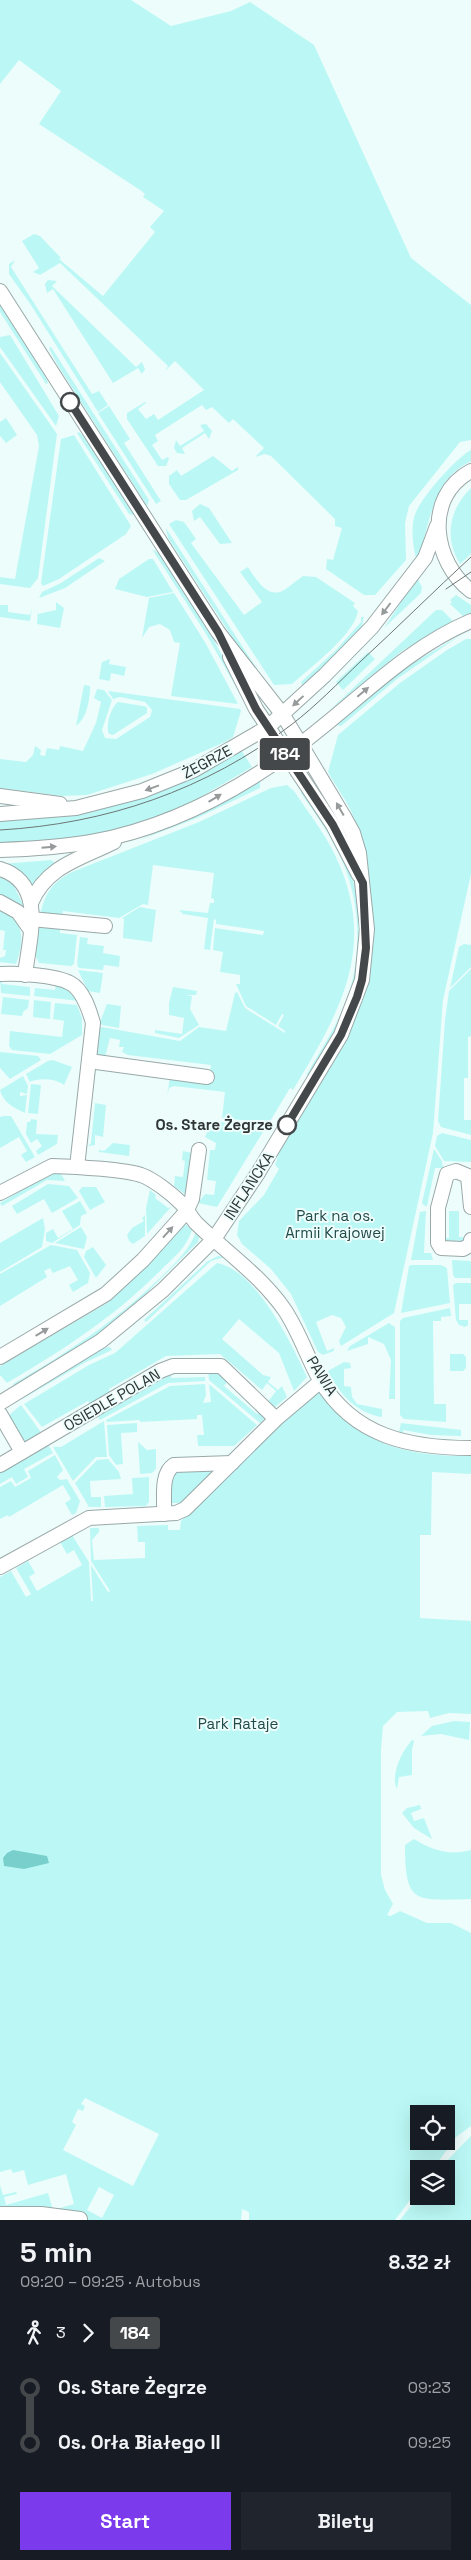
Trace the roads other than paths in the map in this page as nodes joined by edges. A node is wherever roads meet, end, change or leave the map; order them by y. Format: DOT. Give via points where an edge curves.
graph roads {
  1 [pos="0,290"];
  2 [pos="471,471"];
  3 [pos="437,526"];
  4 [pos="471,591"];
  5 [pos="471,622"];
  6 [pos="218,632"];
  7 [pos="283,715"];
  8 [pos="268,727"];
  9 [pos="302,743"];
  10 [pos="286,755"];
  11 [pos="0,796"];
  12 [pos="90,806"];
  13 [pos="0,814"];
  14 [pos="134,832"];
  15 [pos="0,850"];
  16 [pos="0,869"];
  17 [pos="363,883"];
  18 [pos="0,902"];
  19 [pos="31,903"];
  20 [pos="31,924"];
  21 [pos="105,926"];
  22 [pos="0,974"];
  23 [pos="25,975"];
  24 [pos="89,1061"];
  25 [pos="208,1078"];
  26 [pos="199,1150"];
  27 [pos="77,1167"];
  28 [pos="0,1193"];
  29 [pos="471,1198"];
  30 [pos="186,1212"];
  31 [pos="214,1239"];
  32 [pos="471,1240"];
  33 [pos="0,1357"];
  34 [pos="321,1380"];
  35 [pos="0,1403"];
  36 [pos="0,1414"];
  37 [pos="276,1419"];
  38 [pos="471,1448"];
  39 [pos="22,1452"];
  40 [pos="232,1463"];
  41 [pos="0,1465"];
  42 [pos="164,1514"];
  43 [pos="0,1567"];
  44 [pos="0,2214"];
  45 [pos="80,2219"];
  1 -- 6 [label="street"];
  2 -- 3 [label="street, ŻEGRZE" via="446,496"];
  3 -- 4 [label="street" via="449,568"];
  3 -- 7 [label="street, ŻEGRZE, one-way" via="425,558 372,628"];
  9 -- 5 [label="street, one-way" via="396,665 433,640"];
  6 -- 7 [label="street, INFLANCKA"];
  6 -- 8 [label="street, INFLANCKA"];
  7 -- 8 [label="street, ŻEGRZE"];
  7 -- 9 [label="street, INFLANCKA"];
  8 -- 10 [label="street, INFLANCKA"];
  8 -- 12 [label="street, ŻEGRZE, one-way" via="175,779"];
  9 -- 10 [label="street"];
  17 -- 9 [label="street, INFLANCKA, one-way" via="360,853 353,833"];
  14 -- 10 [label="street, one-way" via="194,810"];
  10 -- 17 [label="street, INFLANCKA" via="333,825"];
  11 -- 12 [label="street"];
  12 -- 13 [label="street, ŻEGRZE"];
  15 -- 14 [label="street, one-way" via="75,845"];
  14 -- 19 [label="street" via="54,870 39,887"];
  16 -- 19 [label="street" via="22,881"];
  17 -- 31 [label="street, INFLANCKA" via="367,929 365,964 350,1015 268,1157"];
  18 -- 20 [label="street"];
  19 -- 20 [label="street"];
  20 -- 21 [label="street"];
  20 -- 23 [label="street"];
  22 -- 23 [label="street"];
  23 -- 24 [label="street" via="70,983 82,996 93,1022"];
  24 -- 25 [label="street"];
  24 -- 27 [label="street"];
  26 -- 30 [label="street" via="192,1199"];
  27 -- 28 [label="street, PAWIA" via="52,1166"];
  27 -- 30 [label="street, PAWIA" via="142,1175 182,1204"];
  29 -- 32 [label="street" via="470,1182 465,1173 446,1174 438,1208 438,1243 441,1248 463,1249 470,1245"];
  30 -- 31 [label="street, PAWIA"];
  33 -- 30 [label="street, one-way" via="119,1284"];
  31 -- 34 [label="street, PAWIA" via="264,1284 284,1310"];
  31 -- 35 [label="street, INFLANCKA" via="163,1290 101,1341"];
  34 -- 37 [label="street"];
  34 -- 38 [label="street, PAWIA" via="354,1417 384,1436 414,1445"];
  36 -- 39 [label="street"];
  37 -- 39 [label="street, OSIEDLE POLAN" via="221,1366 174,1366"];
  37 -- 40 [label="street"];
  39 -- 41 [label="street, OSIEDLE POLAN"];
  40 -- 42 [label="street" via="185,1509"];
  40 -- 42 [label="street" via="174,1465 168,1468"];
  42 -- 43 [label="street" via="92,1517"];
  44 -- 45 [label="street" via="41,2214"];
}
